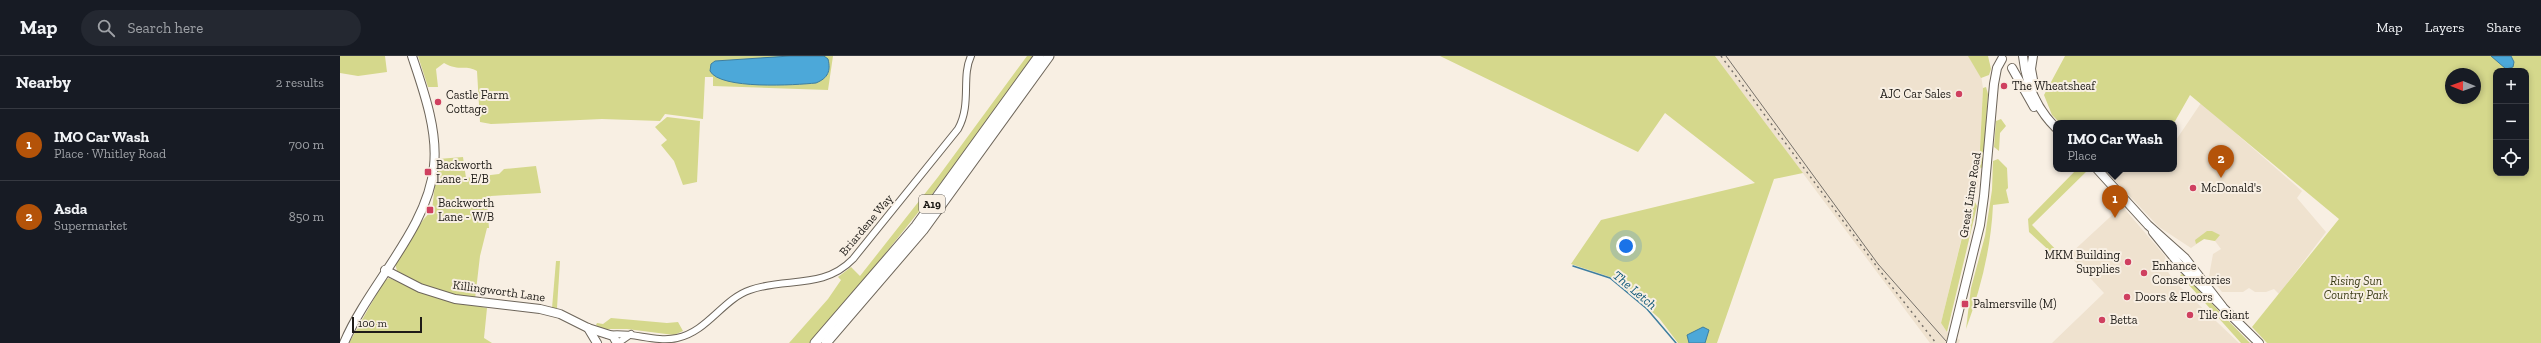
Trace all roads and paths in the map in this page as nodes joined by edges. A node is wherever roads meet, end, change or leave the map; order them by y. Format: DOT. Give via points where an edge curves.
graph roads {
  1 [pos="412,56"];
  2 [pos="971,56"];
  3 [pos="1039,56"];
  4 [pos="1049,56"];
  5 [pos="2033,56"];
  6 [pos="2003,57"];
  7 [pos="2025,58"];
  8 [pos="2011,68"];
  9 [pos="1996,73"];
  10 [pos="2053,123"];
  11 [pos="2053,124"];
  12 [pos="2053,125"];
  13 [pos="2100,172"];
  14 [pos="2183,262"];
  15 [pos="385,270"];
  16 [pos="2222,306"];
  17 [pos="588,328"];
  18 [pos="631,334"];
  19 [pos="607,335"];
  20 [pos="344,343"];
  21 [pos="598,343"];
  22 [pos="618,343"];
  23 [pos="815,343"];
  24 [pos="826,343"];
  25 [pos="1950,343"];
  26 [pos="2258,343"];
  1 -- 15 [label="main road" via="431,128 434,165 425,206"];
  2 -- 18 [label="street, Briardene Way" via="966,106 958,129 843,268 819,280 764,286 746,292 680,338"];
  3 -- 23 [label="highway, A19" via="916,226"];
  4 -- 24 [label="highway, A19" via="923,230"];
  5 -- 10 [label="main road" via="2031,69 2035,87"];
  6 -- 8 [label="main road"];
  6 -- 9 [label="main road, Great Lime Road"];
  7 -- 8 [label="main road" via="2020,67"];
  7 -- 11 [label="main road" via="2030,86 2037,103"];
  8 -- 9 [label="main road" via="2001,69"];
  8 -- 12 [label="main road" via="2035,109"];
  9 -- 25 [label="main road, Great Lime Road" via="1980,225"];
  13 -- 14 [label="main road"];
  14 -- 16 [label="main road"];
  14 -- 16 [label="main road"];
  15 -- 17 [label="main road, Killingworth Lane" via="420,288 450,297 549,310"];
  15 -- 20 [label="main road"];
  16 -- 26 [label="main road"];
  17 -- 19 [label="main road, Killingworth Lane"];
  17 -- 21 [label="main road"];
  18 -- 19 [label="street, Briardene Way"];
  18 -- 22 [label="street"];
  19 -- 21 [label="main road"];
  19 -- 22 [label="main road" via="614,337"];
}
